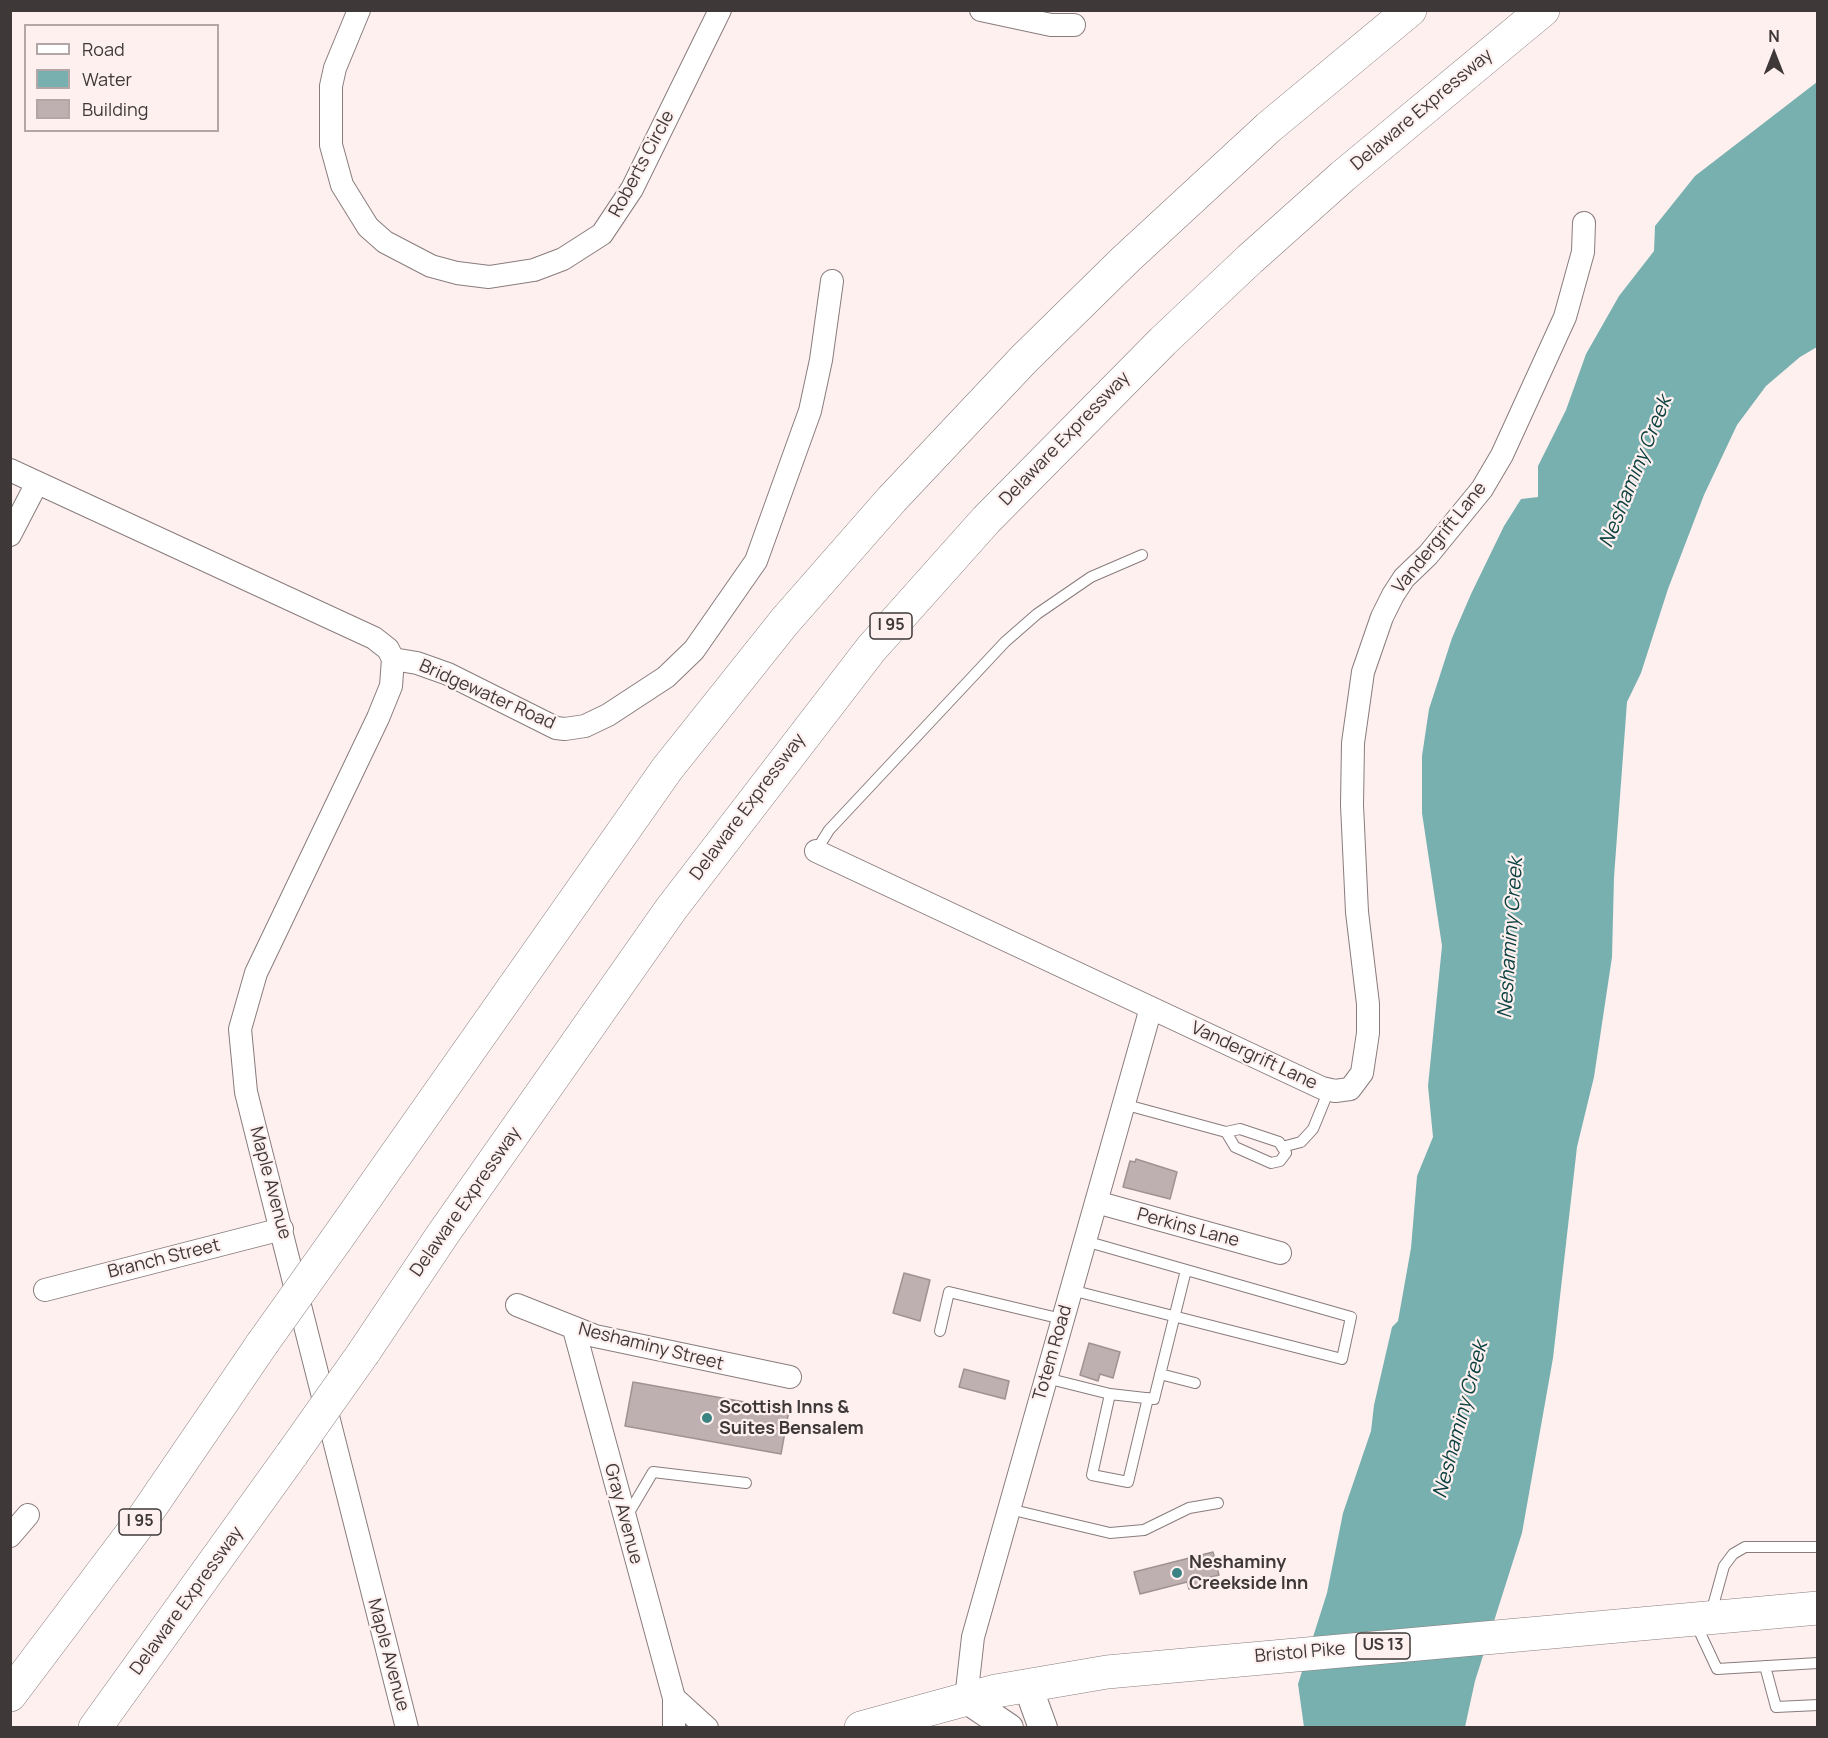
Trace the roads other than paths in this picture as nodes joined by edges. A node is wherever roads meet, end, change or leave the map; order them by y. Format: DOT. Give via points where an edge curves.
graph roads {
  1 [pos="359,10"];
  2 [pos="720,10"];
  3 [pos="981,10"];
  4 [pos="1410,10"];
  5 [pos="1543,10"];
  6 [pos="1074,25"];
  7 [pos="1584,223"];
  8 [pos="832,281"];
  9 [pos="10,470"];
  10 [pos="37,483"];
  11 [pos="10,535"];
  12 [pos="1142,555"];
  13 [pos="393,659"];
  14 [pos="816,851"];
  15 [pos="1151,1008"];
  16 [pos="1329,1090"];
  17 [pos="1123,1104"];
  18 [pos="1226,1132"];
  19 [pos="1282,1147"];
  20 [pos="1096,1202"];
  21 [pos="282,1229"];
  22 [pos="1085,1241"];
  23 [pos="1280,1253"];
  24 [pos="1186,1270"];
  25 [pos="45,1290"];
  26 [pos="1071,1290"];
  27 [pos="517,1305"];
  28 [pos="1173,1316"];
  29 [pos="1062,1320"];
  30 [pos="574,1329"];
  31 [pos="940,1331"];
  32 [pos="1160,1374"];
  33 [pos="790,1377"];
  34 [pos="1046,1378"];
  35 [pos="1195,1383"];
  36 [pos="1110,1394"];
  37 [pos="1148,1398"];
  38 [pos="746,1483"];
  39 [pos="1218,1503"];
  40 [pos="1009,1509"];
  41 [pos="28,1515"];
  42 [pos="625,1519"];
  43 [pos="10,1536"];
  44 [pos="1818,1546"];
  45 [pos="1818,1608"];
  46 [pos="1701,1618"];
  47 [pos="1818,1663"];
  48 [pos="1765,1666"];
  49 [pos="1027,1684"];
  50 [pos="10,1695"];
  51 [pos="674,1698"];
  52 [pos="966,1699"];
  53 [pos="1818,1705"];
  54 [pos="95,1728"];
  55 [pos="407,1728"];
  56 [pos="674,1728"];
  57 [pos="706,1728"];
  58 [pos="861,1728"];
  59 [pos="1009,1728"];
  60 [pos="1042,1728"];
  1 -- 2 [label="street, Roberts Circle" via="334,68 331,86 331,145 342,185 368,227 406,255 457,273 489,277 534,270 563,259 607,227 632,189"];
  3 -- 6 [label="street" via="1051,25"];
  4 -- 50 [label="main road, I 95, bridge" via="1269,127 1126,259 1024,359 785,621 667,769 144,1517"];
  5 -- 54 [label="main road, Delaware Expressway / I 95, bridge" via="1343,176 1162,341 994,512 871,649 672,909 364,1352"];
  7 -- 16 [label="street, Vandergrift Lane" via="1583,252 1566,317 1502,455 1482,489 1393,595 1363,672 1353,742 1352,805 1368,1033 1357,1082 1344,1090"];
  8 -- 13 [label="street, Bridgewater Road" via="810,411 756,561 712,627 666,677 608,716 565,729 448,674"];
  9 -- 10 [label="street"];
  10 -- 11 [label="street"];
  10 -- 13 [label="street" via="374,638 388,649"];
  12 -- 14 [label="lane, Vandergrift Lane" via="1091,577 1037,614 1005,642 829,830"];
  13 -- 21 [label="street, Maple Avenue" via="391,686 378,718 256,973 240,1029 246,1092"];
  14 -- 15 [label="street, Vandergrift Lane"];
  15 -- 16 [label="street, Vandergrift Lane"];
  15 -- 17 [label="street, Totem Road"];
  16 -- 19 [label="lane" via="1313,1129 1301,1142"];
  17 -- 18 [label="lane"];
  17 -- 20 [label="street, Totem Road"];
  18 -- 19 [label="lane" via="1240,1129 1279,1142"];
  18 -- 19 [label="lane" via="1235,1147 1271,1163 1280,1161 1286,1153"];
  20 -- 22 [label="street, Totem Road"];
  20 -- 23 [label="street, Perkins Lane"];
  21 -- 25 [label="street, Branch Street"];
  21 -- 55 [label="street, Maple Avenue"];
  22 -- 24 [label="lane"];
  22 -- 26 [label="street, Totem Road"];
  24 -- 28 [label="lane"];
  24 -- 28 [label="lane" via="1351,1317 1342,1359"];
  26 -- 28 [label="lane"];
  26 -- 29 [label="street, Totem Road"];
  27 -- 30 [label="street, Neshaminy Street"];
  28 -- 32 [label="lane"];
  29 -- 31 [label="lane" via="949,1292"];
  29 -- 34 [label="street, Totem Road"];
  30 -- 33 [label="street, Neshaminy Street"];
  30 -- 42 [label="street, Gray Avenue"];
  32 -- 35 [label="lane"];
  32 -- 37 [label="lane" via="1154,1399"];
  34 -- 36 [label="lane"];
  34 -- 40 [label="street, Totem Road"];
  36 -- 37 [label="lane"];
  36 -- 37 [label="lane" via="1092,1474 1128,1482"];
  38 -- 42 [label="lane" via="653,1472"];
  39 -- 40 [label="lane" via="1189,1508 1129,1533 1110,1533"];
  40 -- 52 [label="street, Totem Road" via="970,1649"];
  41 -- 43 [label="street"];
  42 -- 51 [label="street, Gray Avenue"];
  44 -- 46 [label="lane" via="1745,1547 1733,1554"];
  45 -- 46 [label="main road, Bristol Pike / US 13"];
  46 -- 48 [label="lane" via="1717,1669"];
  46 -- 49 [label="main road, Bristol Pike / US 13" via="1263,1656"];
  47 -- 48 [label="lane"];
  48 -- 53 [label="lane" via="1776,1707"];
  49 -- 52 [label="main road, Bristol Pike / US 13"];
  49 -- 60 [label="street"];
  51 -- 56 [label="street, Gray Avenue"];
  51 -- 57 [label="street"];
  52 -- 58 [label="main road, Bristol Pike / US 13"];
  52 -- 59 [label="street"];
}
